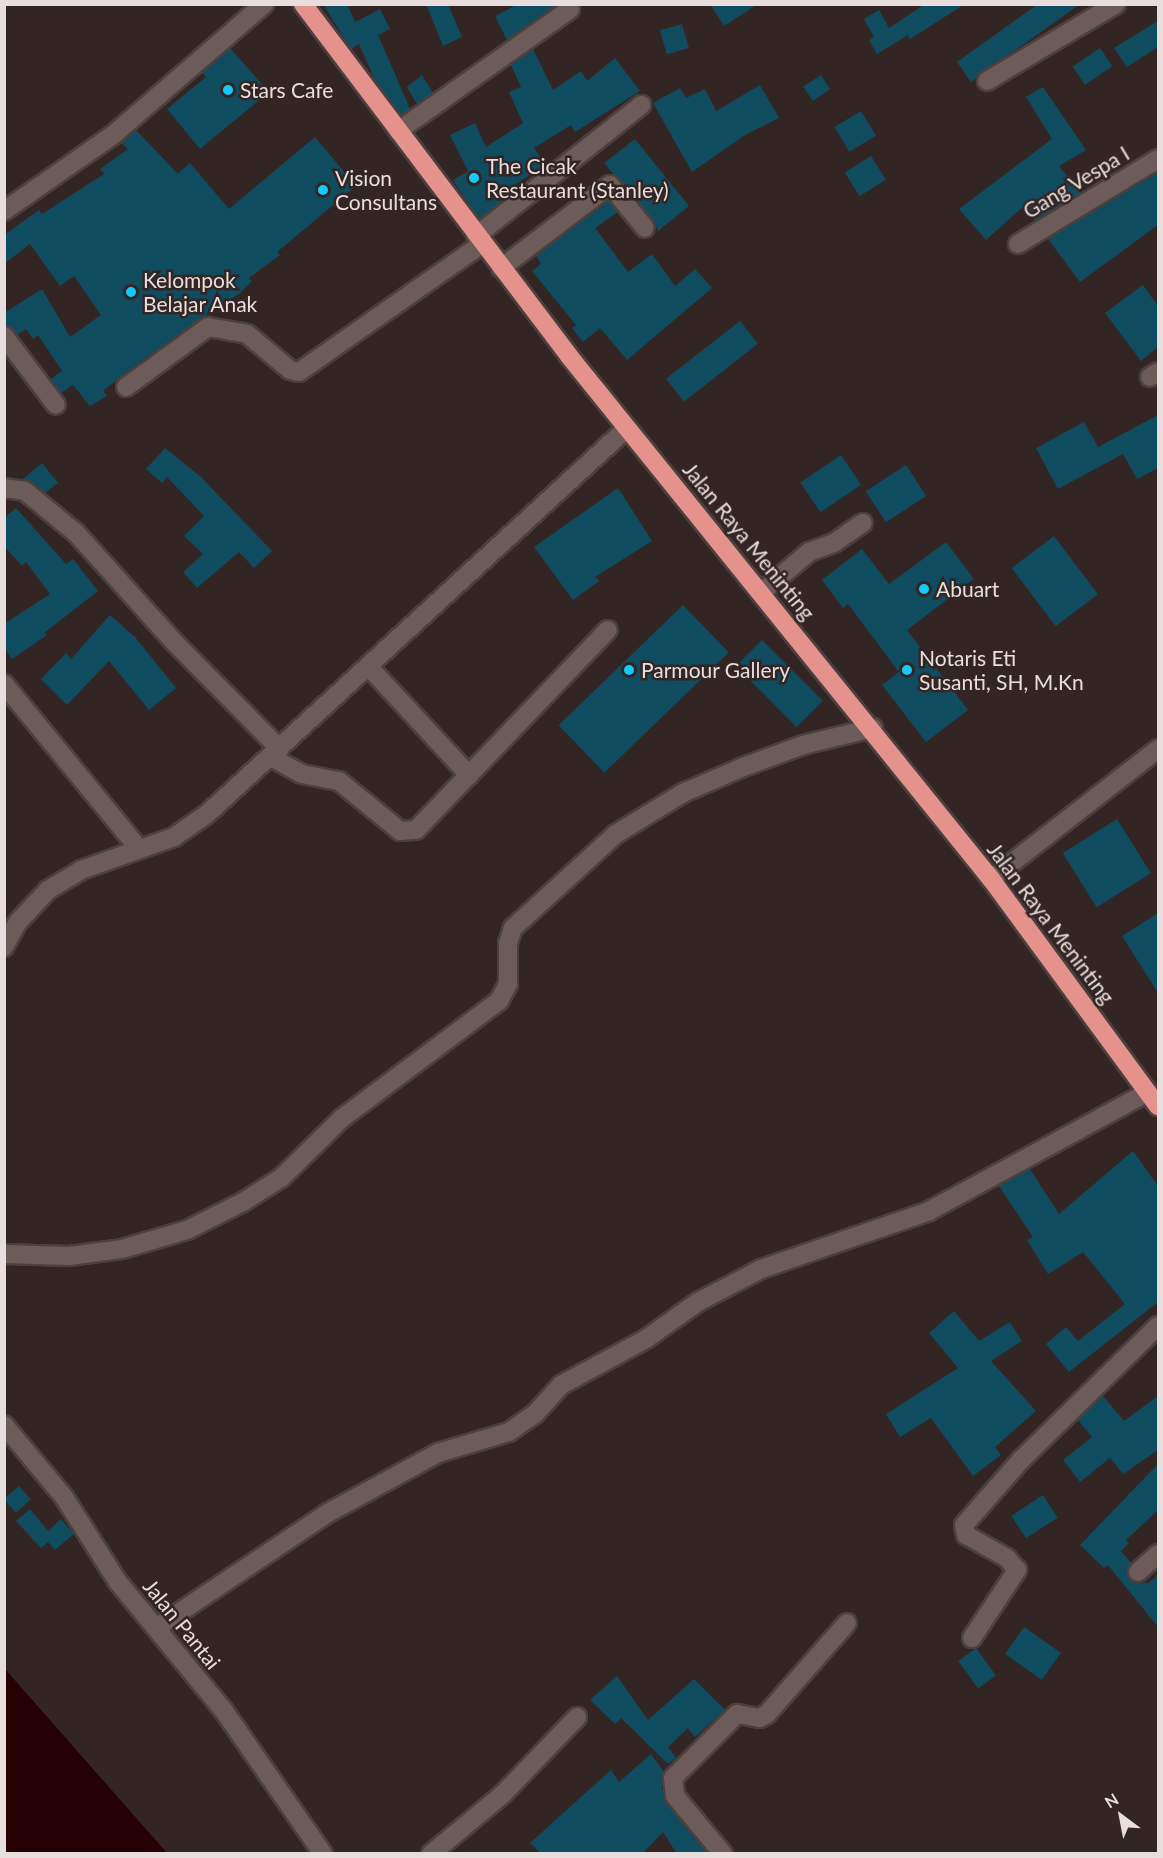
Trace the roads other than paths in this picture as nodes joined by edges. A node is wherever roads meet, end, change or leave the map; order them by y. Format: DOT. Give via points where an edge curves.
graph roads {
  1 [pos="264,4"];
  2 [pos="303,4"];
  3 [pos="1116,4"];
  4 [pos="570,9"];
  5 [pos="987,81"];
  6 [pos="641,105"];
  7 [pos="398,131"];
  8 [pos="1158,159"];
  9 [pos="4,211"];
  10 [pos="645,228"];
  11 [pos="479,240"];
  12 [pos="1018,244"];
  13 [pos="501,268"];
  14 [pos="4,336"];
  15 [pos="126,387"];
  16 [pos="56,405"];
  17 [pos="627,428"];
  18 [pos="4,488"];
  19 [pos="863,523"];
  20 [pos="762,592"];
  21 [pos="608,630"];
  22 [pos="368,666"];
  23 [pos="4,684"];
  24 [pos="873,728"];
  25 [pos="1158,749"];
  26 [pos="275,753"];
  27 [pos="469,775"];
  28 [pos="138,849"];
  29 [pos="991,879"];
  30 [pos="4,947"];
  31 [pos="1153,1099"];
  32 [pos="4,1254"];
  33 [pos="1158,1326"];
  34 [pos="4,1425"];
  35 [pos="1158,1554"];
  36 [pos="1138,1572"];
  37 [pos="847,1623"];
  38 [pos="156,1628"];
  39 [pos="972,1638"];
  40 [pos="577,1717"];
  41 [pos="323,1854"];
  42 [pos="431,1854"];
  43 [pos="723,1854"];
  1 -- 9 [label="street" via="113,135"];
  2 -- 7 [label="highway, Jalan Raya Meninting"];
  3 -- 5 [label="street"];
  4 -- 7 [label="street"];
  6 -- 11 [label="street"];
  7 -- 11 [label="highway, Jalan Raya Meninting"];
  8 -- 12 [label="street, Gang Vespa I"];
  10 -- 13 [label="street" via="610,185"];
  11 -- 13 [label="highway, Jalan Raya Meninting"];
  11 -- 15 [label="street" via="299,372 290,370 247,334 208,327"];
  13 -- 17 [label="highway, Jalan Raya Meninting"];
  14 -- 16 [label="street"];
  17 -- 20 [label="highway, Jalan Raya Meninting"];
  17 -- 22 [label="street"];
  18 -- 26 [label="street" via="25,491 75,533"];
  19 -- 20 [label="street" via="834,543 809,552"];
  20 -- 24 [label="highway, Jalan Raya Meninting"];
  21 -- 27 [label="street"];
  22 -- 26 [label="street"];
  22 -- 27 [label="street"];
  23 -- 28 [label="street"];
  24 -- 29 [label="highway, Jalan Raya Meninting"];
  24 -- 32 [label="street" via="803,745 743,767 683,793 616,834 513,928 508,943 508,984 499,1001 341,1119 281,1178 243,1202 187,1230 122,1249 69,1256"];
  25 -- 29 [label="street"];
  26 -- 27 [label="street" via="302,774 339,781 400,831 408,832 416,830"];
  26 -- 28 [label="street" via="207,814 174,837"];
  28 -- 30 [label="street" via="81,870 48,890 18,922"];
  29 -- 31 [label="highway, Jalan Raya Meninting"];
  31 -- 38 [label="street" via="929,1211 761,1269 698,1302 646,1339 561,1384 535,1414 509,1432 438,1453 326,1514"];
  33 -- 39 [label="street" via="1021,1460 963,1525 966,1535 1007,1558 1017,1570"];
  34 -- 38 [label="street, Jalan Pantai" via="64,1497 118,1582"];
  35 -- 36 [label="street"];
  37 -- 43 [label="street" via="767,1714 760,1718 737,1714 673,1778 675,1796"];
  38 -- 41 [label="street, Jalan Pantai" via="224,1711"];
  40 -- 42 [label="street" via="503,1794"];
}
